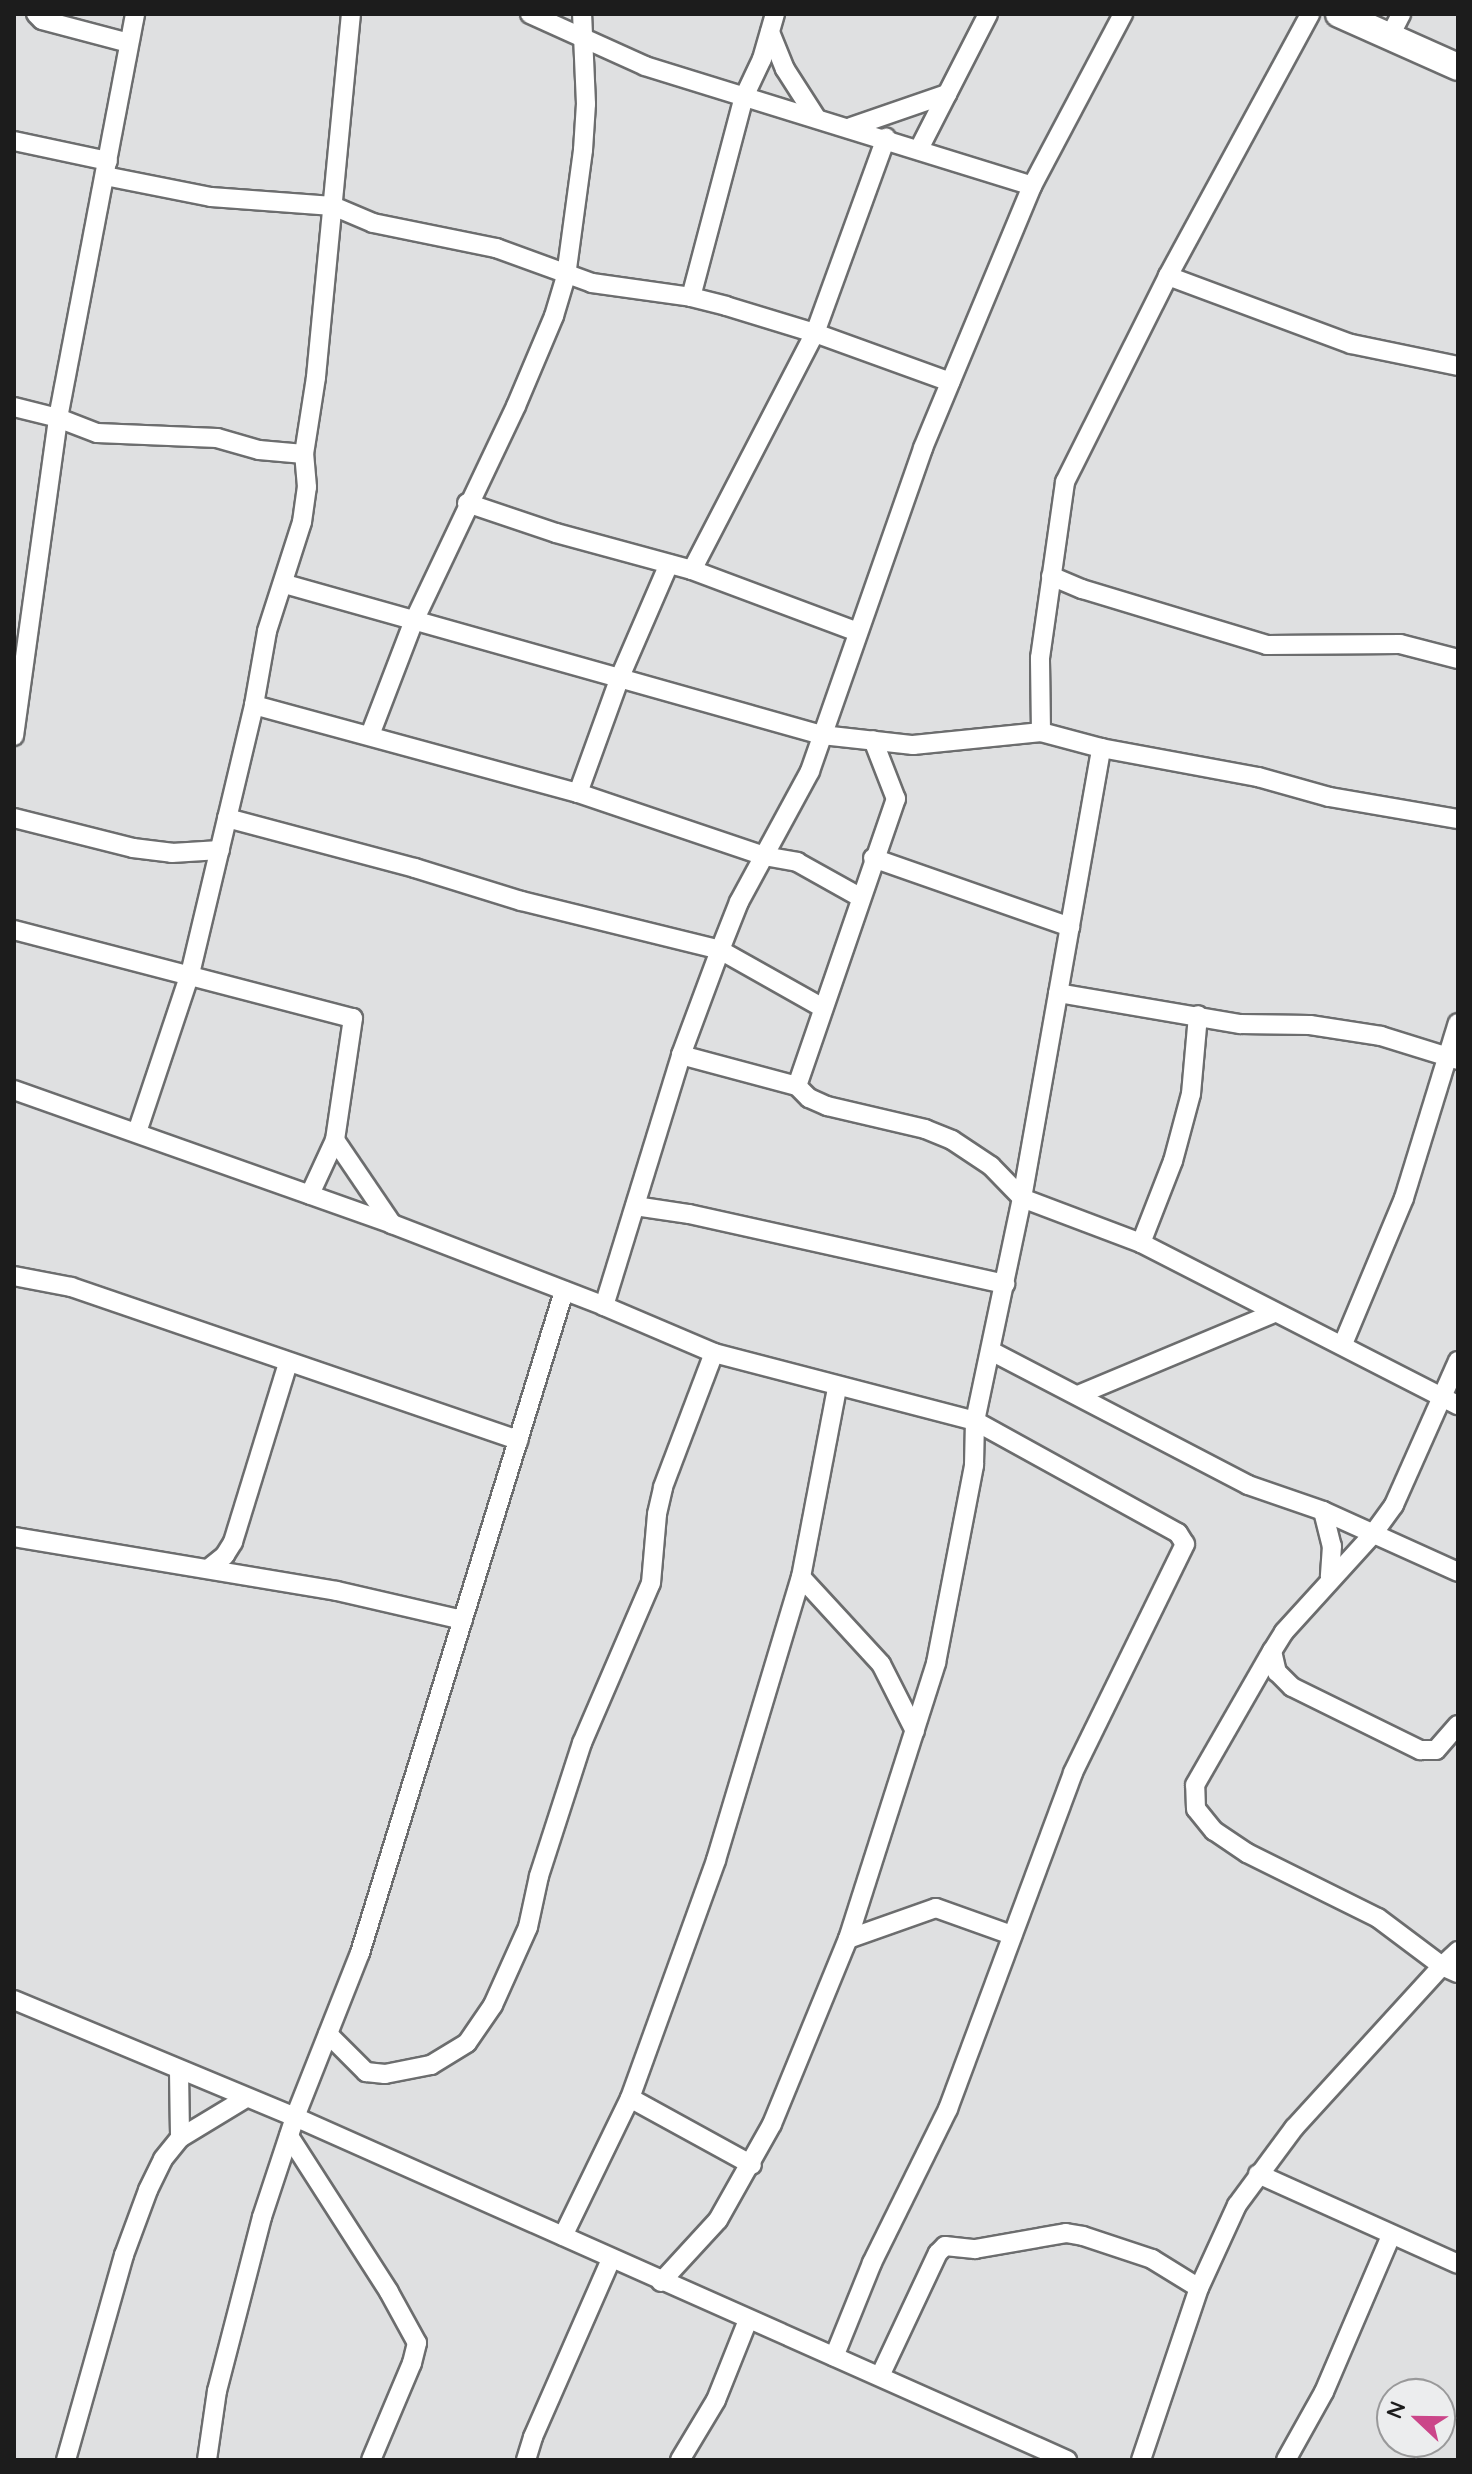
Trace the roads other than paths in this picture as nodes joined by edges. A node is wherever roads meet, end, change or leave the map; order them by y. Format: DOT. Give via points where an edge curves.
graph roads {
  1 [pos="36,14"];
  2 [pos="135,14"];
  3 [pos="351,14"];
  4 [pos="530,14"];
  5 [pos="582,14"];
  6 [pos="988,14"];
  7 [pos="1123,14"];
  8 [pos="1310,14"];
  9 [pos="1339,14"];
  10 [pos="773,23"];
  11 [pos="1395,25"];
  12 [pos="582,37"];
  13 [pos="129,43"];
  14 [pos="1458,67"];
  15 [pos="947,94"];
  16 [pos="744,97"];
  17 [pos="815,116"];
  18 [pos="851,127"];
  19 [pos="886,138"];
  20 [pos="14,141"];
  21 [pos="919,149"];
  22 [pos="107,169"];
  23 [pos="1032,186"];
  24 [pos="333,206"];
  25 [pos="566,276"];
  26 [pos="1168,276"];
  27 [pos="691,297"];
  28 [pos="815,333"];
  29 [pos="1458,366"];
  30 [pos="950,382"];
  31 [pos="14,407"];
  32 [pos="58,418"];
  33 [pos="304,454"];
  34 [pos="467,503"];
  35 [pos="669,564"];
  36 [pos="692,570"];
  37 [pos="1051,576"];
  38 [pos="285,584"];
  39 [pos="413,623"];
  40 [pos="858,632"];
  41 [pos="1458,659"];
  42 [pos="620,677"];
  43 [pos="254,705"];
  44 [pos="1041,732"];
  45 [pos="370,735"];
  46 [pos="822,735"];
  47 [pos="14,736"];
  48 [pos="873,740"];
  49 [pos="1101,748"];
  50 [pos="578,793"];
  51 [pos="14,818"];
  52 [pos="227,818"];
  53 [pos="1458,819"];
  54 [pos="220,850"];
  55 [pos="764,856"];
  56 [pos="873,858"];
  57 [pos="860,897"];
  58 [pos="1070,927"];
  59 [pos="14,930"];
  60 [pos="720,950"];
  61 [pos="190,974"];
  62 [pos="1058,993"];
  63 [pos="823,1008"];
  64 [pos="1198,1015"];
  65 [pos="1458,1023"];
  66 [pos="681,1055"];
  67 [pos="1454,1059"];
  68 [pos="797,1086"];
  69 [pos="14,1090"];
  70 [pos="137,1132"];
  71 [pos="335,1140"];
  72 [pos="310,1194"];
  73 [pos="1022,1198"];
  74 [pos="635,1206"];
  75 [pos="392,1224"];
  76 [pos="1141,1243"];
  77 [pos="14,1276"];
  78 [pos="1005,1284"];
  79 [pos="564,1291"];
  80 [pos="604,1306"];
  81 [pos="1274,1313"];
  82 [pos="1343,1344"];
  83 [pos="991,1351"];
  84 [pos="714,1353"];
  85 [pos="1458,1361"];
  86 [pos="288,1363"];
  87 [pos="837,1388"];
  88 [pos="1078,1395"];
  89 [pos="1450,1401"];
  90 [pos="975,1421"];
  91 [pos="519,1440"];
  92 [pos="1323,1511"];
  93 [pos="1374,1533"];
  94 [pos="14,1537"];
  95 [pos="208,1569"];
  96 [pos="1458,1572"];
  97 [pos="801,1577"];
  98 [pos="1330,1577"];
  99 [pos="463,1620"];
  100 [pos="1272,1651"];
  101 [pos="1458,1725"];
  102 [pos="915,1731"];
  103 [pos="1012,1935"];
  104 [pos="848,1939"];
  105 [pos="1458,1951"];
  106 [pos="1450,1970"];
  107 [pos="14,2000"];
  108 [pos="328,2034"];
  109 [pos="179,2071"];
  110 [pos="246,2098"];
  111 [pos="630,2098"];
  112 [pos="295,2117"];
  113 [pos="289,2136"];
  114 [pos="180,2138"];
  115 [pos="752,2165"];
  116 [pos="1258,2174"];
  117 [pos="563,2236"];
  118 [pos="1391,2236"];
  119 [pos="611,2259"];
  120 [pos="1458,2264"];
  121 [pos="661,2282"];
  122 [pos="1199,2288"];
  123 [pos="748,2320"];
  124 [pos="834,2357"];
  125 [pos="880,2376"];
  126 [pos="66,2460"];
  127 [pos="207,2460"];
  128 [pos="371,2460"];
  129 [pos="526,2460"];
  130 [pos="680,2460"];
  131 [pos="1067,2460"];
  132 [pos="1141,2460"];
  133 [pos="1286,2460"];
  1 -- 13 [label="street"];
  2 -- 13 [label="street"];
  3 -- 24 [label="street"];
  4 -- 12 [label="street"];
  5 -- 12 [label="street"];
  6 -- 15 [label="street"];
  7 -- 23 [label="street"];
  8 -- 26 [label="street"];
  9 -- 11 [label="street"];
  10 -- 16 [label="street"];
  10 -- 17 [label="street" via="785,69"];
  11 -- 14 [label="street"];
  12 -- 16 [label="street" via="645,66"];
  12 -- 25 [label="street" via="583,150"];
  13 -- 22 [label="street"];
  15 -- 18 [label="street"];
  15 -- 21 [label="street"];
  16 -- 17 [label="street"];
  16 -- 27 [label="street"];
  17 -- 18 [label="street"];
  18 -- 19 [label="street"];
  19 -- 21 [label="street"];
  19 -- 28 [label="street"];
  20 -- 22 [label="street"];
  21 -- 23 [label="street"];
  22 -- 24 [label="street" via="211,197"];
  22 -- 32 [label="street"];
  23 -- 30 [label="street"];
  24 -- 25 [label="street" via="373,223 496,248"];
  24 -- 33 [label="street"];
  25 -- 27 [label="street"];
  25 -- 34 [label="street" via="516,406"];
  26 -- 29 [label="street" via="1351,344"];
  26 -- 37 [label="street" via="1065,482"];
  27 -- 28 [label="street"];
  28 -- 30 [label="street"];
  28 -- 36 [label="street"];
  30 -- 40 [label="street"];
  31 -- 32 [label="street"];
  32 -- 33 [label="street" via="97,433 217,438 259,450"];
  32 -- 47 [label="street"];
  33 -- 38 [label="street" via="302,522"];
  34 -- 35 [label="street"];
  34 -- 39 [label="street"];
  35 -- 36 [label="street"];
  35 -- 42 [label="street"];
  36 -- 40 [label="street"];
  37 -- 41 [label="street" via="1267,645 1400,644"];
  37 -- 44 [label="street" via="1039,675"];
  38 -- 39 [label="street"];
  38 -- 43 [label="street" via="267,631"];
  39 -- 42 [label="street"];
  39 -- 45 [label="street"];
  40 -- 46 [label="street"];
  42 -- 46 [label="street"];
  42 -- 50 [label="street"];
  43 -- 45 [label="street"];
  43 -- 52 [label="street"];
  44 -- 48 [label="street" via="913,745"];
  44 -- 49 [label="street"];
  45 -- 50 [label="street"];
  46 -- 48 [label="street"];
  46 -- 55 [label="street" via="810,771"];
  48 -- 56 [label="street" via="896,799"];
  49 -- 53 [label="street"];
  49 -- 58 [label="street"];
  50 -- 55 [label="street"];
  51 -- 54 [label="street" via="133,848 172,853"];
  52 -- 54 [label="street"];
  52 -- 60 [label="street" via="521,901"];
  54 -- 61 [label="street"];
  55 -- 57 [label="street" via="797,862"];
  55 -- 60 [label="street"];
  56 -- 57 [label="street"];
  56 -- 58 [label="street"];
  57 -- 63 [label="street" via="848,947"];
  58 -- 62 [label="street"];
  59 -- 61 [label="street"];
  60 -- 63 [label="street"];
  60 -- 66 [label="street"];
  61 -- 70 [label="street"];
  61 -- 71 [label="street" via="353,1018"];
  62 -- 64 [label="street"];
  62 -- 73 [label="street"];
  63 -- 68 [label="street"];
  64 -- 67 [label="street" via="1240,1024 1310,1025 1381,1036"];
  64 -- 76 [label="street" via="1191,1094 1173,1161"];
  65 -- 67 [label="street"];
  66 -- 68 [label="street"];
  66 -- 74 [label="street"];
  67 -- 82 [label="street"];
  68 -- 73 [label="street" via="827,1106 952,1140 991,1166"];
  69 -- 70 [label="street"];
  70 -- 72 [label="street"];
  71 -- 72 [label="street"];
  71 -- 75 [label="street"];
  72 -- 75 [label="street"];
  73 -- 76 [label="street"];
  73 -- 78 [label="street"];
  74 -- 78 [label="street"];
  74 -- 80 [label="street"];
  75 -- 79 [label="street"];
  76 -- 81 [label="street"];
  77 -- 86 [label="street" via="71,1287"];
  78 -- 83 [label="street"];
  79 -- 80 [label="street"];
  79 -- 91 [label="street"];
  80 -- 84 [label="street"];
  81 -- 82 [label="street"];
  81 -- 88 [label="street"];
  82 -- 89 [label="street"];
  83 -- 88 [label="street"];
  83 -- 90 [label="street"];
  84 -- 87 [label="street"];
  84 -- 108 [label="street" via="663,1487 651,1583 582,1743 528,1927 493,2005 467,2043 431,2065 385,2074 366,2072"];
  85 -- 89 [label="street"];
  86 -- 91 [label="street"];
  86 -- 95 [label="street" via="233,1542"];
  87 -- 90 [label="street"];
  87 -- 97 [label="street"];
  88 -- 92 [label="street" via="1248,1485"];
  89 -- 93 [label="street"];
  90 -- 102 [label="street" via="974,1465 948,1612"];
  90 -- 103 [label="street" via="1178,1533 1185,1544 1073,1773"];
  91 -- 99 [label="street"];
  92 -- 93 [label="street"];
  92 -- 98 [label="street" via="1332,1546"];
  93 -- 96 [label="street"];
  93 -- 98 [label="street"];
  94 -- 95 [label="street"];
  95 -- 99 [label="street"];
  97 -- 102 [label="street" via="881,1664"];
  97 -- 111 [label="street" via="716,1860"];
  98 -- 100 [label="street"];
  99 -- 108 [label="street" via="360,1953"];
  100 -- 101 [label="street" via="1277,1672 1292,1687 1420,1750 1436,1750"];
  100 -- 106 [label="street" via="1195,1785 1196,1809 1214,1831 1247,1853 1378,1918"];
  102 -- 104 [label="street"];
  103 -- 104 [label="street" via="936,1908"];
  103 -- 124 [label="street" via="948,2109 872,2263"];
  104 -- 115 [label="street"];
  105 -- 106 [label="street"];
  106 -- 116 [label="street" via="1294,2128"];
  107 -- 109 [label="street"];
  108 -- 112 [label="street"];
  109 -- 110 [label="street"];
  109 -- 114 [label="street"];
  110 -- 112 [label="street"];
  110 -- 114 [label="street"];
  111 -- 115 [label="street"];
  111 -- 117 [label="street"];
  112 -- 113 [label="street"];
  112 -- 117 [label="street"];
  113 -- 127 [label="street" via="217,2391"];
  113 -- 128 [label="street" via="417,2343"];
  114 -- 126 [label="street" via="148,2190 124,2255"];
  115 -- 121 [label="street" via="718,2220"];
  116 -- 118 [label="street"];
  116 -- 122 [label="street" via="1237,2205"];
  117 -- 119 [label="street"];
  118 -- 120 [label="street"];
  118 -- 133 [label="street" via="1324,2392"];
  119 -- 121 [label="street"];
  119 -- 129 [label="street"];
  121 -- 123 [label="street"];
  122 -- 125 [label="street" via="1131,2250 1066,2233 1002,2247 945,2246"];
  122 -- 132 [label="street"];
  123 -- 124 [label="street"];
  123 -- 130 [label="street" via="716,2400"];
  124 -- 125 [label="street"];
  125 -- 131 [label="street"];
}
